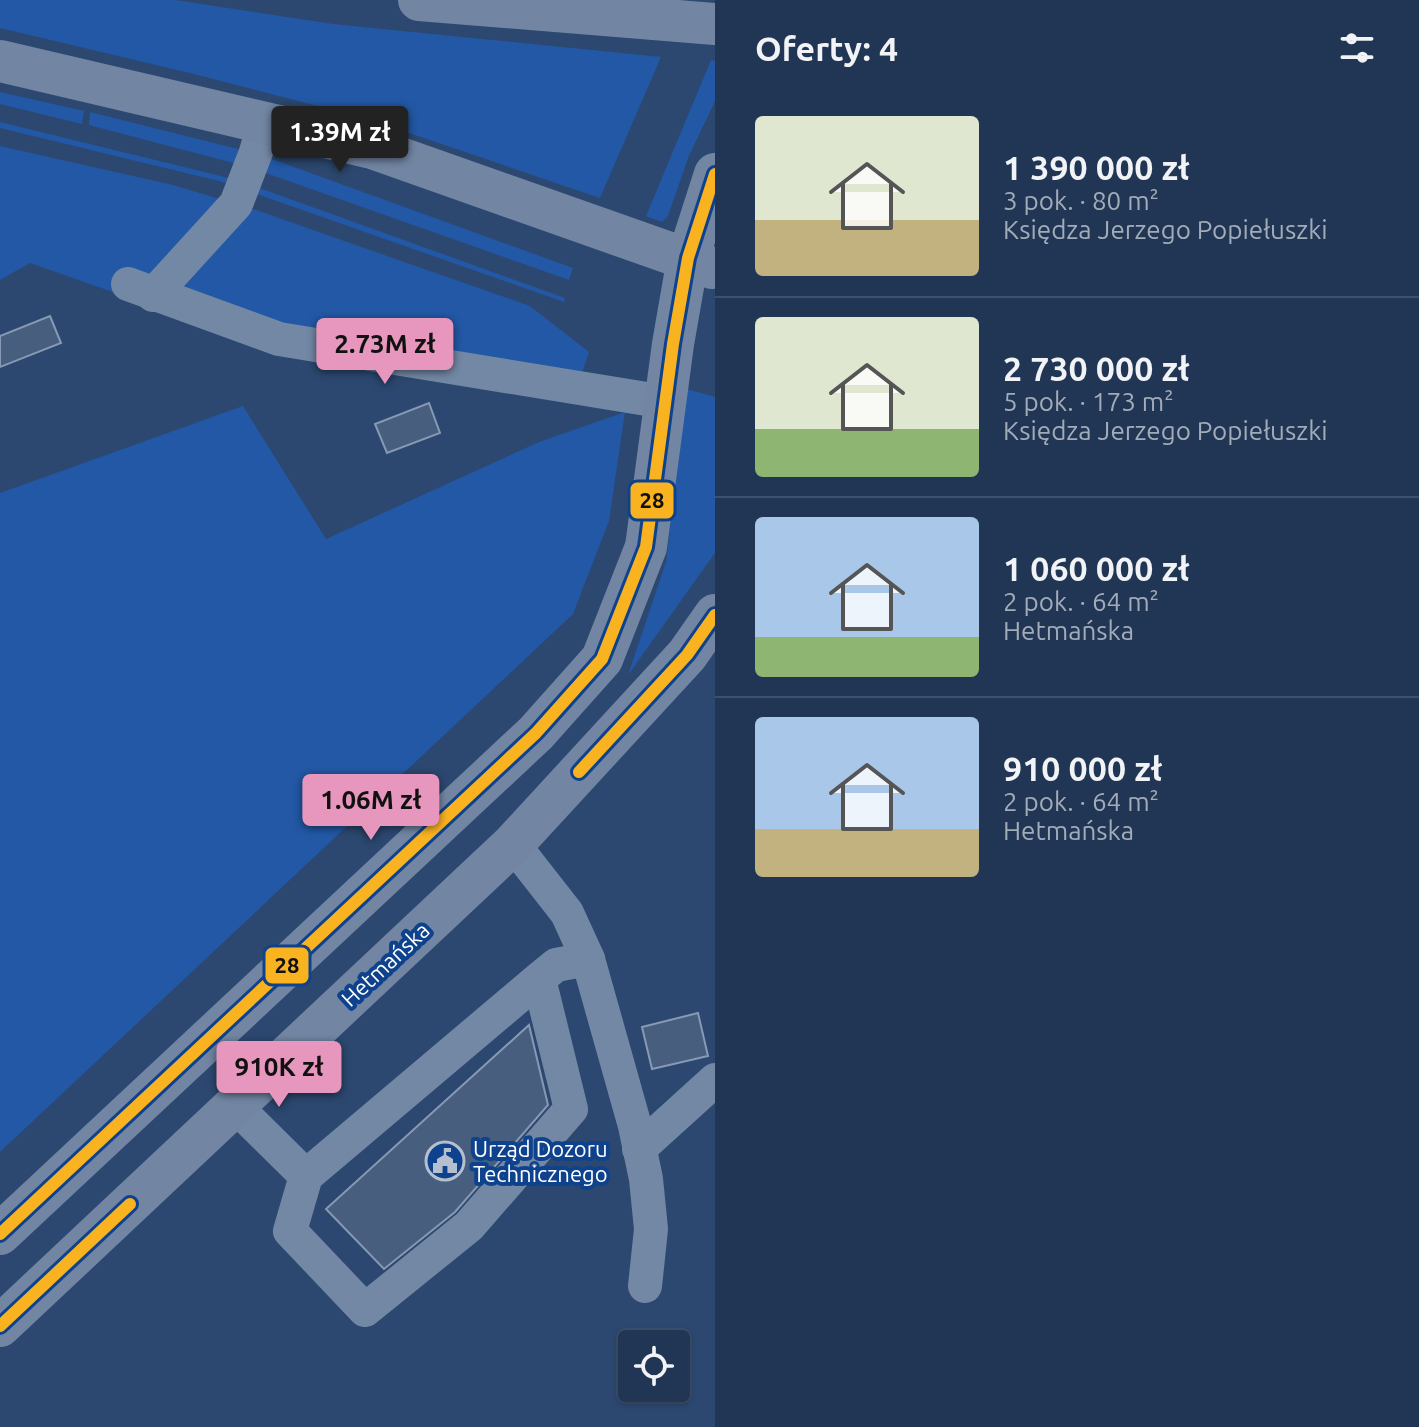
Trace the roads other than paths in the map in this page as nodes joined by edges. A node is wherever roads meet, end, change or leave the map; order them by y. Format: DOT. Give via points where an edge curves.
graph roads {
  1 [pos="419,0"];
  2 [pos="715,24"];
  3 [pos="0,61"];
  4 [pos="264,123"];
  5 [pos="715,174"];
  6 [pos="701,264"];
  7 [pos="665,402"];
  8 [pos="715,615"];
  9 [pos="536,733"];
  10 [pos="513,844"];
  11 [pos="588,959"];
  12 [pos="539,979"];
  13 [pos="715,1080"];
  14 [pos="234,1105"];
  15 [pos="639,1149"];
  16 [pos="306,1176"];
  17 [pos="0,1234"];
  18 [pos="645,1286"];
  19 [pos="0,1326"];
  1 -- 2 [label="main road"];
  3 -- 4 [label="main road"];
  4 -- 6 [label="main road" via="372,148"];
  4 -- 7 [label="street" via="236,204 140,290 279,339"];
  5 -- 6 [label="main road"];
  6 -- 7 [label="main road"];
  7 -- 9 [label="main road" via="646,547 602,659"];
  8 -- 10 [label="main road, Hetmańska" via="687,655"];
  9 -- 10 [label="main road" via="509,792 506,816"];
  9 -- 17 [label="main road"];
  10 -- 11 [label="street" via="567,913"];
  10 -- 14 [label="main road, Hetmańska"];
  11 -- 12 [label="street" via="556,965"];
  11 -- 15 [label="street"];
  12 -- 16 [label="street"];
  12 -- 16 [label="street" via="571,1109 469,1226 365,1310 290,1231"];
  13 -- 15 [label="street"];
  14 -- 16 [label="street"];
  14 -- 19 [label="main road, Hetmańska"];
  15 -- 18 [label="street" via="651,1229"];
}
